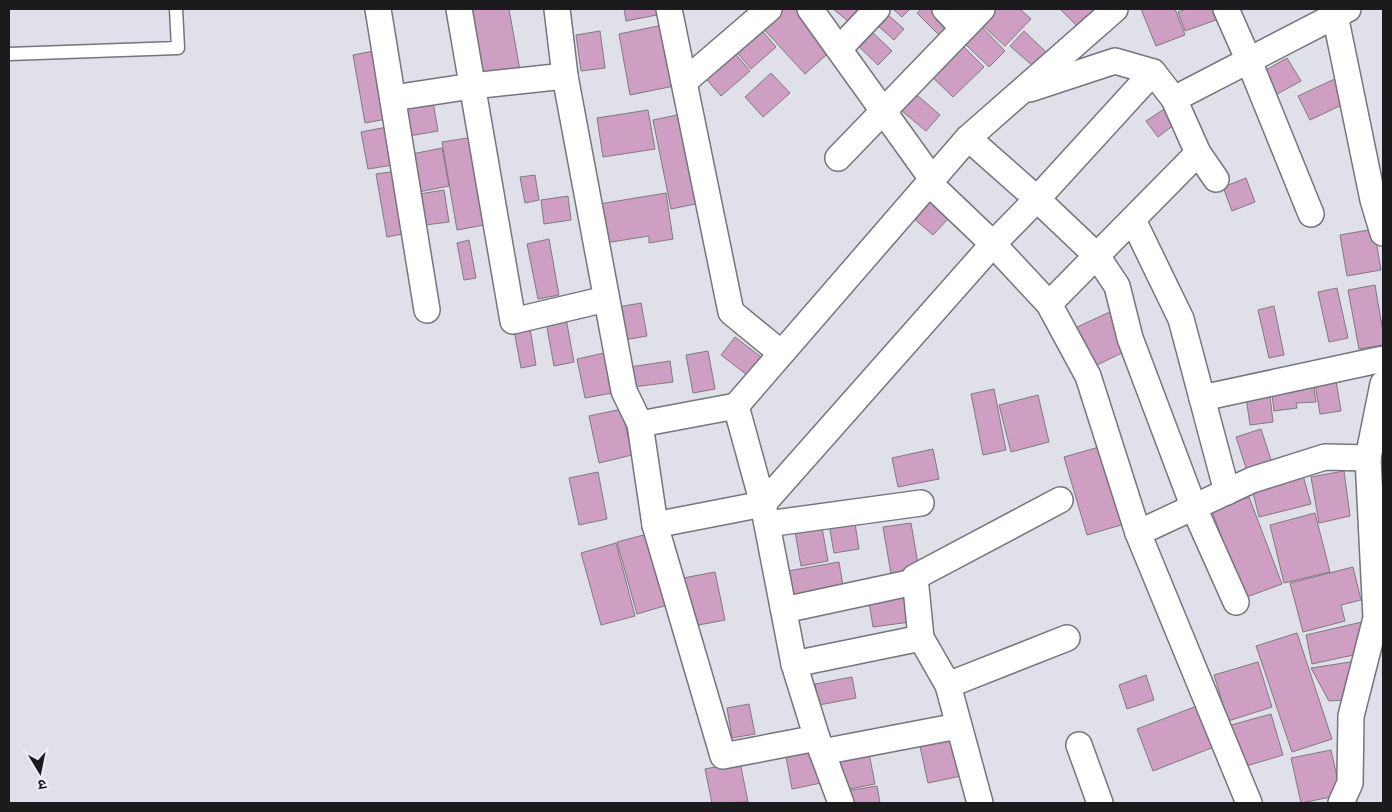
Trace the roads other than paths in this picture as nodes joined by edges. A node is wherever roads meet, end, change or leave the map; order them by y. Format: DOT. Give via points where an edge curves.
graph roads {
  1 [pos="176,9"];
  2 [pos="378,9"];
  3 [pos="459,9"];
  4 [pos="557,9"];
  5 [pos="669,9"];
  6 [pos="769,9"];
  7 [pos="810,9"];
  8 [pos="877,9"];
  9 [pos="945,9"];
  10 [pos="982,9"];
  11 [pos="1115,9"];
  12 [pos="1226,9"];
  13 [pos="1338,11"];
  14 [pos="963,28"];
  15 [pos="839,49"];
  16 [pos="9,54"];
  17 [pos="1249,61"];
  18 [pos="1153,72"];
  19 [pos="565,76"];
  20 [pos="684,82"];
  21 [pos="472,86"];
  22 [pos="1019,93"];
  23 [pos="393,98"];
  24 [pos="1174,99"];
  25 [pos="884,110"];
  26 [pos="968,138"];
  27 [pos="1198,153"];
  28 [pos="838,158"];
  29 [pos="1216,179"];
  30 [pos="931,181"];
  31 [pos="1037,199"];
  32 [pos="1311,214"];
  33 [pos="1133,220"];
  34 [pos="1383,233"];
  35 [pos="993,244"];
  36 [pos="1097,256"];
  37 [pos="606,299"];
  38 [pos="1049,304"];
  39 [pos="428,310"];
  40 [pos="781,353"];
  41 [pos="1383,359"];
  42 [pos="1383,384"];
  43 [pos="1202,398"];
  44 [pos="736,406"];
  45 [pos="640,424"];
  46 [pos="1368,458"];
  47 [pos="1227,492"];
  48 [pos="1060,500"];
  49 [pos="921,503"];
  50 [pos="1194,508"];
  51 [pos="765,514"];
  52 [pos="654,526"];
  53 [pos="1138,533"];
  54 [pos="914,582"];
  55 [pos="1236,602"];
  56 [pos="784,610"];
  57 [pos="921,638"];
  58 [pos="1067,638"];
  59 [pos="794,664"];
  60 [pos="948,686"];
  61 [pos="958,726"];
  62 [pos="820,745"];
  63 [pos="1079,745"];
  64 [pos="841,803"];
  65 [pos="980,803"];
  66 [pos="1100,803"];
  67 [pos="1249,803"];
  68 [pos="1341,803"];
  1 -- 16 [label="lane" via="178,48"];
  2 -- 23 [label="street"];
  3 -- 21 [label="street"];
  4 -- 19 [label="street"];
  5 -- 20 [label="street"];
  6 -- 20 [label="street"];
  7 -- 15 [label="street"];
  8 -- 15 [label="street"];
  9 -- 14 [label="street"];
  10 -- 14 [label="street"];
  11 -- 22 [label="street"];
  12 -- 17 [label="street"];
  13 -- 17 [label="street"];
  13 -- 34 [label="street" via="1373,200"];
  14 -- 25 [label="street"];
  15 -- 25 [label="street"];
  17 -- 24 [label="street"];
  17 -- 32 [label="street"];
  18 -- 22 [label="street" via="1115,61"];
  18 -- 24 [label="street"];
  18 -- 31 [label="street"];
  19 -- 21 [label="street"];
  19 -- 37 [label="street"];
  20 -- 40 [label="street" via="731,312"];
  21 -- 23 [label="street"];
  21 -- 37 [label="street" via="513,322"];
  22 -- 26 [label="street"];
  23 -- 39 [label="street"];
  24 -- 27 [label="street"];
  25 -- 28 [label="street"];
  25 -- 30 [label="street"];
  26 -- 30 [label="street"];
  26 -- 31 [label="street"];
  27 -- 29 [label="street"];
  27 -- 33 [label="street"];
  30 -- 35 [label="street"];
  30 -- 40 [label="street"];
  31 -- 35 [label="street"];
  31 -- 36 [label="street"];
  33 -- 36 [label="street"];
  33 -- 43 [label="street" via="1181,319"];
  35 -- 38 [label="street"];
  35 -- 51 [label="street"];
  36 -- 38 [label="street"];
  36 -- 50 [label="street" via="1116,286 1130,338"];
  37 -- 45 [label="street" via="624,392"];
  38 -- 53 [label="street" via="1088,376"];
  40 -- 44 [label="street"];
  41 -- 43 [label="street"];
  42 -- 46 [label="street"];
  43 -- 47 [label="street"];
  44 -- 45 [label="street"];
  44 -- 51 [label="street"];
  45 -- 52 [label="street"];
  46 -- 47 [label="street" via="1325,457 1252,480"];
  46 -- 68 [label="street" via="1376,618 1351,716 1350,783"];
  47 -- 50 [label="street"];
  48 -- 54 [label="street" via="915,577"];
  49 -- 51 [label="street"];
  50 -- 53 [label="street"];
  50 -- 55 [label="street"];
  51 -- 52 [label="street"];
  51 -- 56 [label="street"];
  52 -- 62 [label="street" via="723,756"];
  53 -- 67 [label="street"];
  54 -- 56 [label="street"];
  54 -- 57 [label="street"];
  56 -- 59 [label="street"];
  57 -- 59 [label="street"];
  57 -- 60 [label="street"];
  58 -- 60 [label="street"];
  59 -- 62 [label="street"];
  60 -- 61 [label="street"];
  61 -- 62 [label="street"];
  61 -- 65 [label="street"];
  62 -- 64 [label="street"];
  63 -- 66 [label="street"];
}
